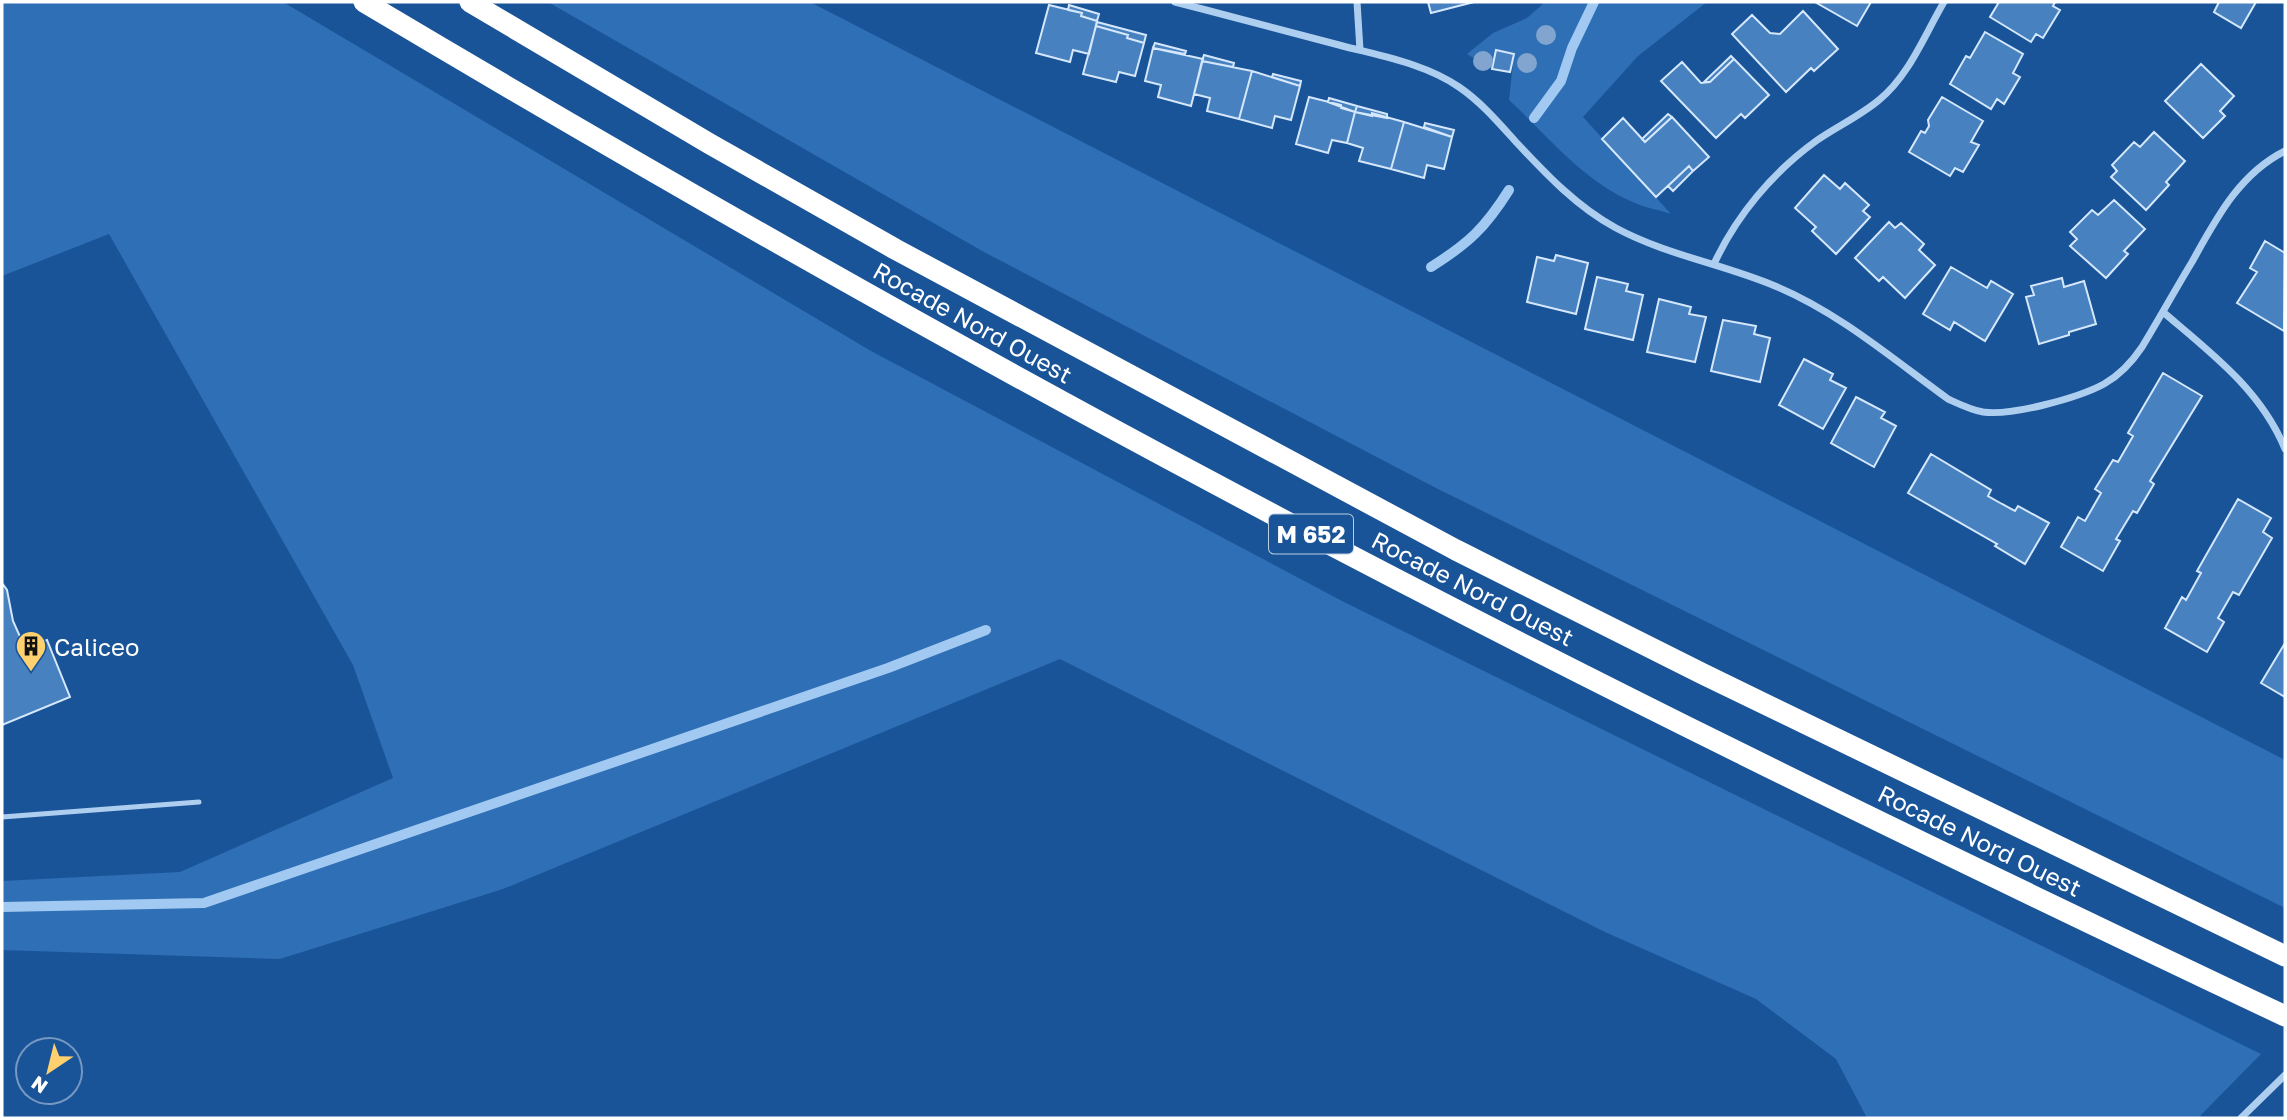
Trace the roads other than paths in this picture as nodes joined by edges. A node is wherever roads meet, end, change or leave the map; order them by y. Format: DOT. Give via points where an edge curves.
graph roads {
  1 [pos="364,2"];
  2 [pos="470,2"];
  3 [pos="1175,2"];
  4 [pos="1357,2"];
  5 [pos="1944,2"];
  6 [pos="1360,50"];
  7 [pos="2285,151"];
  8 [pos="1714,264"];
  9 [pos="2163,312"];
  10 [pos="2285,449"];
  11 [pos="199,802"];
  12 [pos="2,817"];
  13 [pos="2285,956"];
  14 [pos="2285,1016"];
  15 [pos="2285,1075"];
  16 [pos="2241,1118"];
  1 -- 14 [label="highway, Rocade Nord Ouest / M 652" via="766,237 1212,483 1683,724"];
  2 -- 13 [label="highway, Rocade Nord Ouest / M 652" via="895,249 1420,531 1703,674"];
  3 -- 6 [label="street"];
  4 -- 6 [label="street"];
  5 -- 8 [label="street" via="1892,88 1796,157 1745,211"];
  6 -- 8 [label="street" via="1449,80 1485,108 1550,177 1591,212 1635,238"];
  7 -- 9 [label="street" via="2235,192"];
  8 -- 9 [label="street" via="1801,298 1948,399 1984,412 2021,410 2103,385 2132,362"];
  9 -- 10 [label="street" via="2251,392"];
  11 -- 12 [label="lane"];
  15 -- 16 [label="street"];
}
